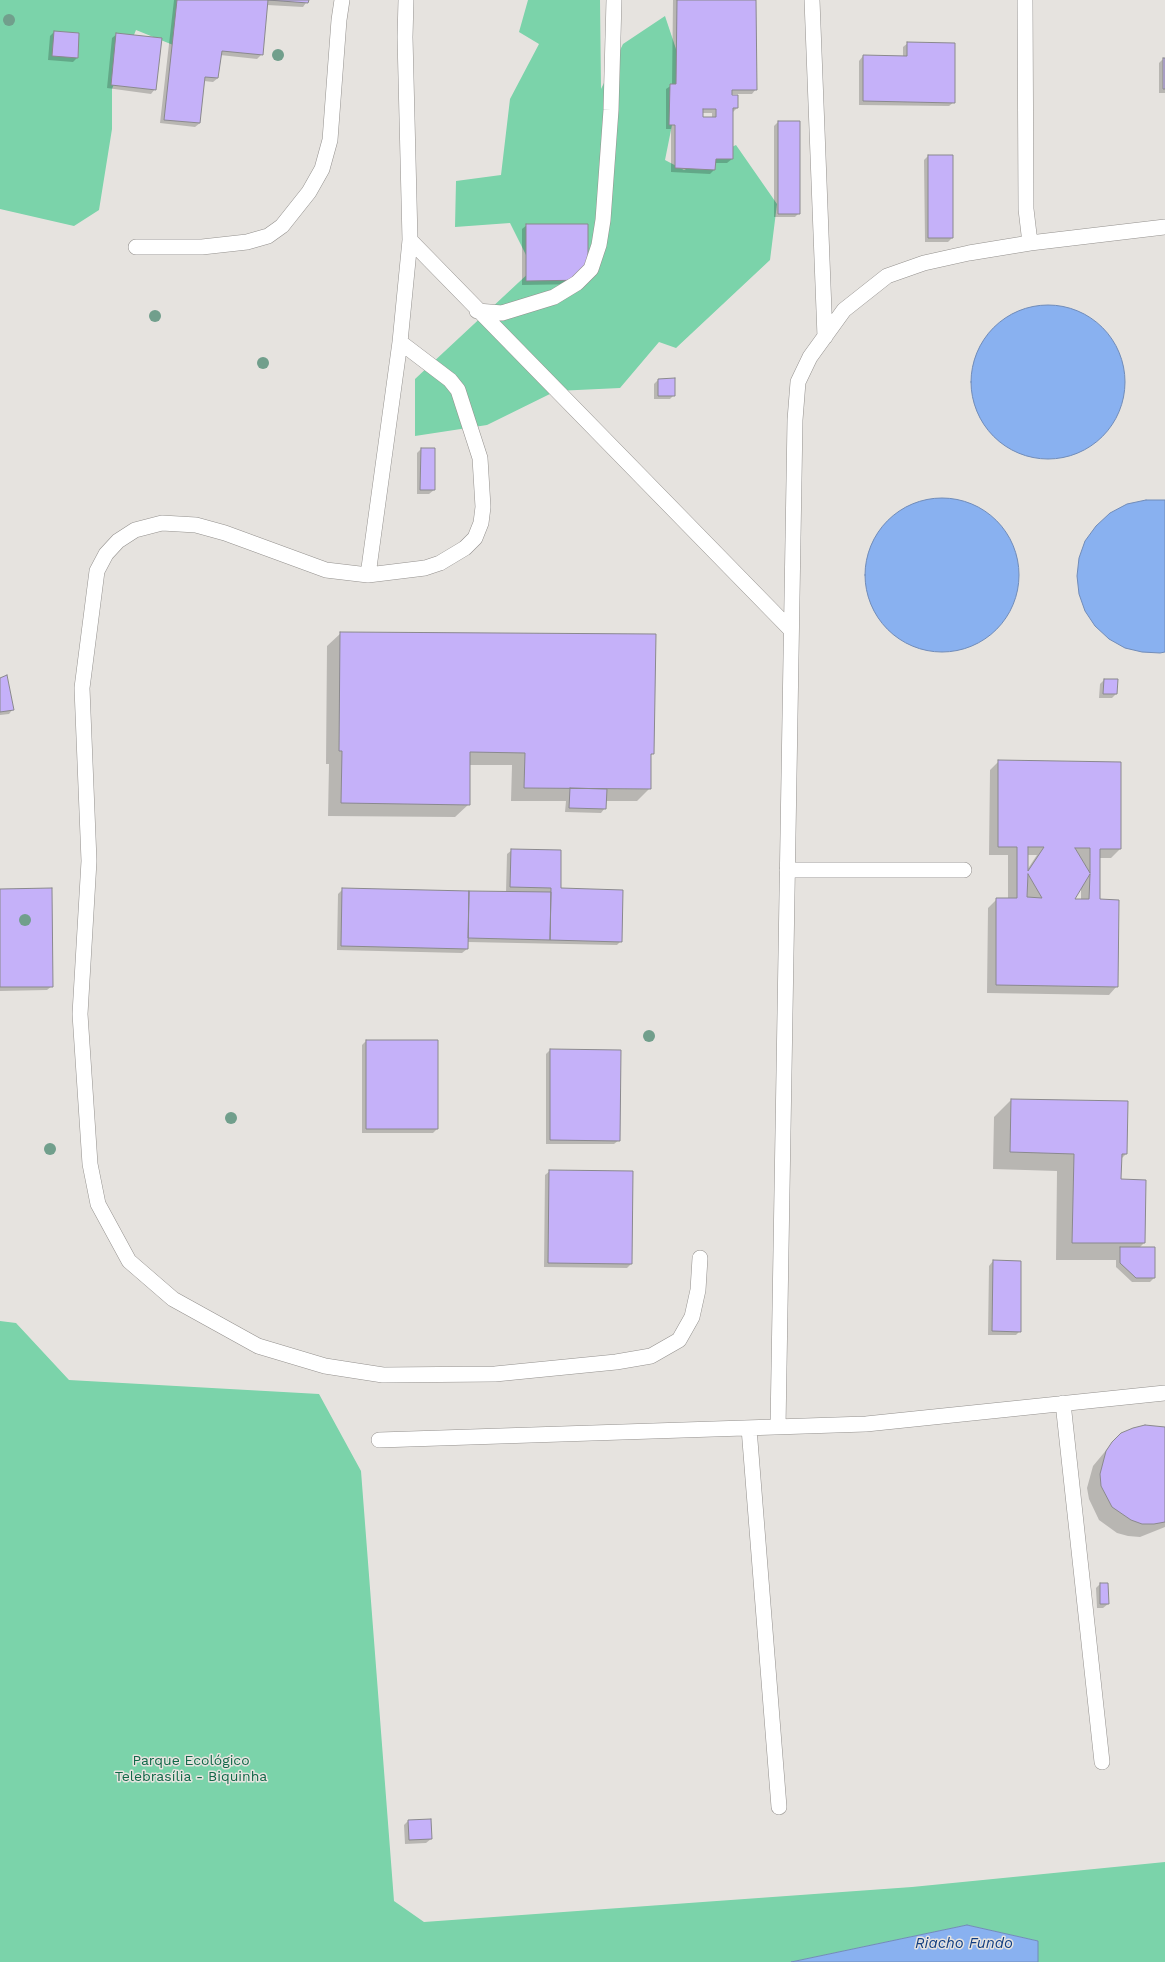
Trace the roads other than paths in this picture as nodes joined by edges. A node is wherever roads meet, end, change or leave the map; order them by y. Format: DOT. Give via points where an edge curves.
graph roads {
  1 [pos="342,0"];
  2 [pos="406,0"];
  3 [pos="614,0"];
  4 [pos="812,0"];
  5 [pos="1025,0"];
  6 [pos="1165,228"];
  7 [pos="410,240"];
  8 [pos="1030,243"];
  9 [pos="136,247"];
  10 [pos="477,311"];
  11 [pos="825,337"];
  12 [pos="400,342"];
  13 [pos="368,575"];
  14 [pos="791,630"];
  15 [pos="787,870"];
  16 [pos="964,870"];
  17 [pos="700,1258"];
  18 [pos="1165,1392"];
  19 [pos="1063,1403"];
  20 [pos="778,1426"];
  21 [pos="749,1428"];
  22 [pos="379,1440"];
  23 [pos="1102,1762"];
  24 [pos="779,1807"];
  1 -- 9 [label="lane" via="330,140 322,170 309,192 282,226 268,236 247,242 202,248"];
  2 -- 7 [label="lane"];
  3 -- 10 [label="lane" via="611,110 603,220 591,269 578,283 554,297 502,313"];
  4 -- 11 [label="lane"];
  5 -- 8 [label="lane" via="1026,209"];
  6 -- 8 [label="lane"];
  7 -- 10 [label="lane"];
  7 -- 12 [label="lane"];
  8 -- 11 [label="lane" via="924,263 887,276 844,310"];
  10 -- 14 [label="lane"];
  11 -- 14 [label="lane" via="810,357 798,382"];
  12 -- 13 [label="lane"];
  12 -- 13 [label="lane" via="450,380 458,390 480,458 484,507 475,538 465,548 440,563 425,568"];
  13 -- 17 [label="lane" via="326,570 196,525 162,523 135,530 118,541 106,554 97,571 82,688 89,861 80,1014 90,1164 98,1204 129,1261 173,1299 258,1346 325,1366 383,1375 495,1374 652,1356 679,1340 692,1317 698,1290"];
  14 -- 15 [label="lane"];
  15 -- 16 [label="lane"];
  15 -- 20 [label="lane"];
  18 -- 19 [label="lane"];
  19 -- 20 [label="lane" via="866,1424"];
  19 -- 23 [label="lane"];
  20 -- 21 [label="lane"];
  21 -- 22 [label="lane"];
  21 -- 24 [label="lane"];
}
